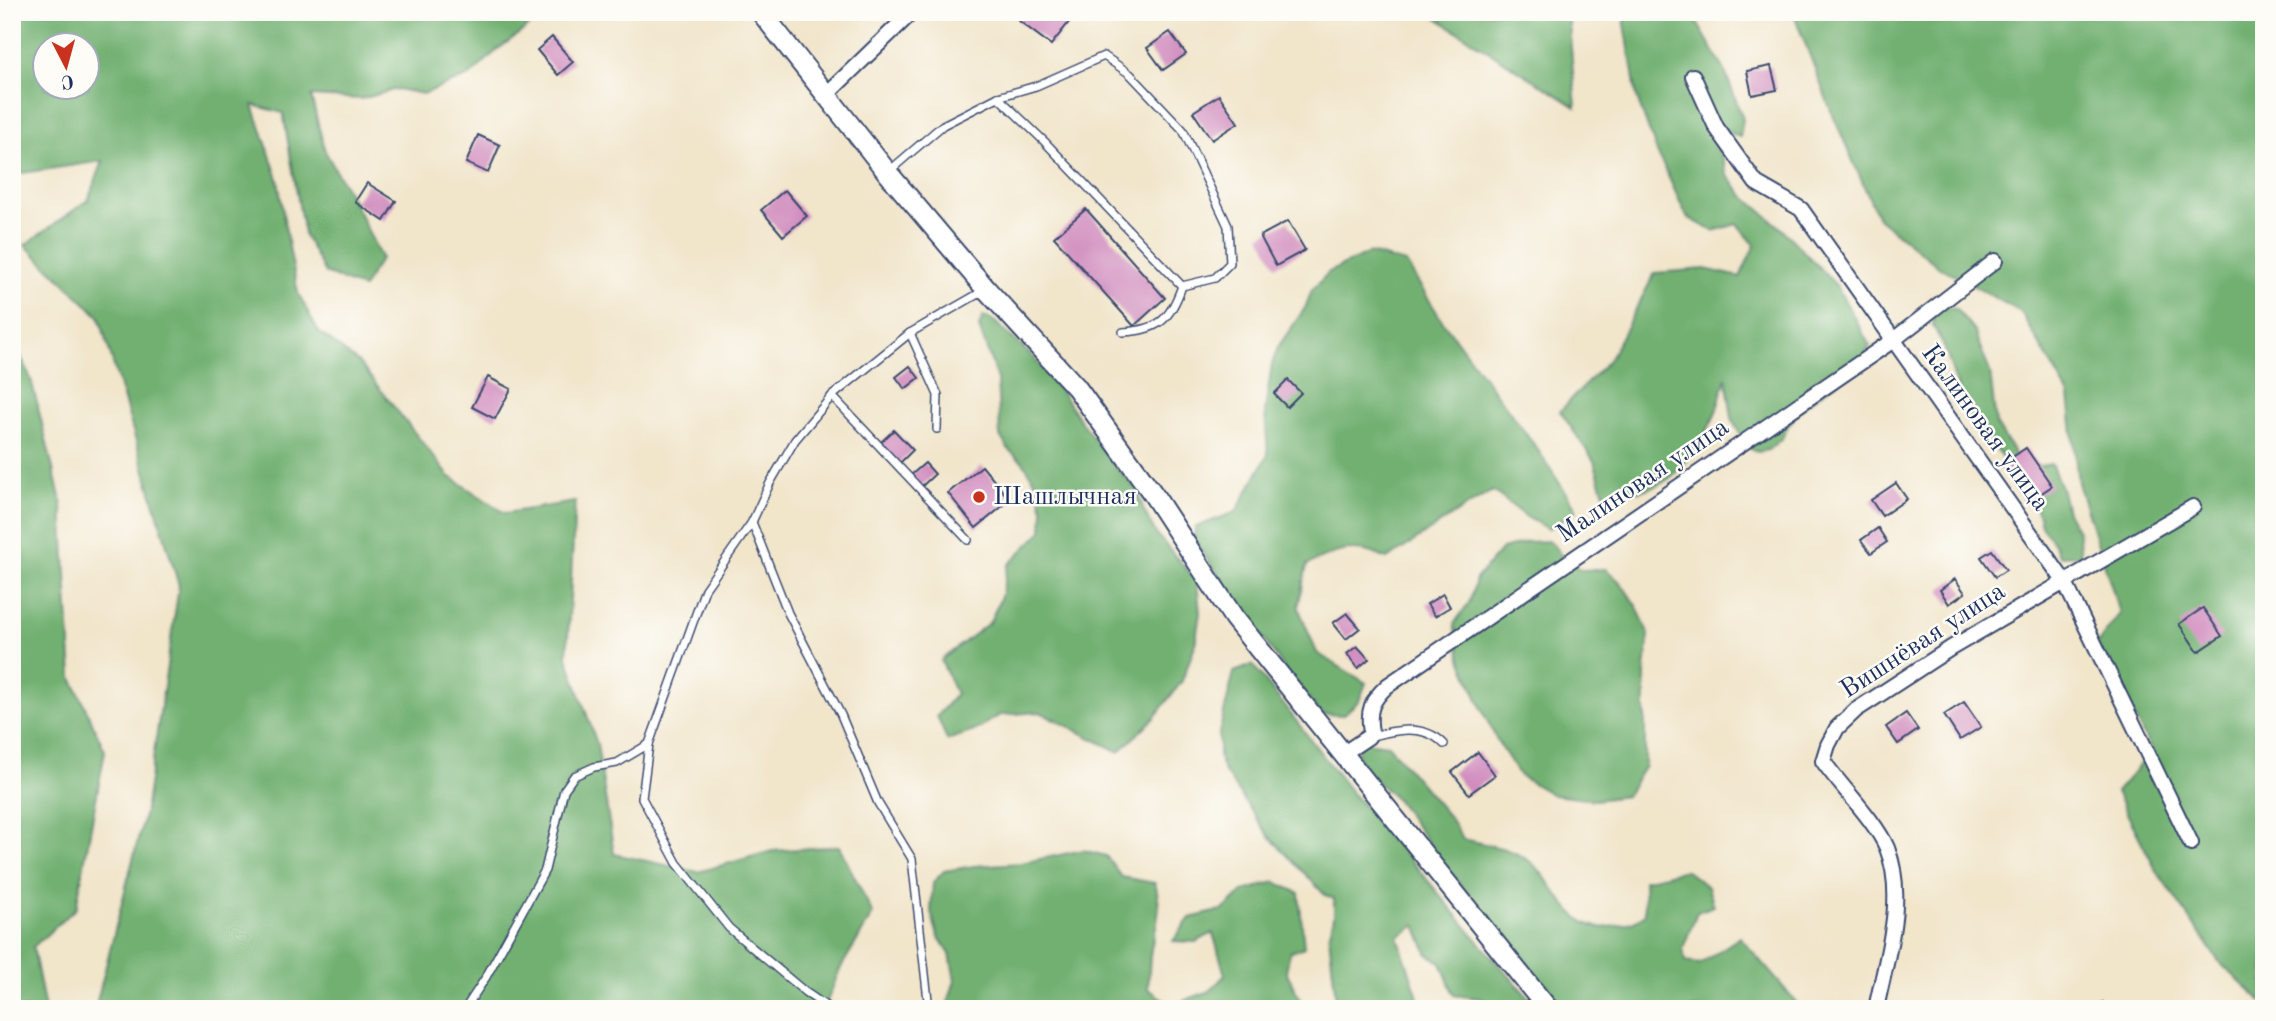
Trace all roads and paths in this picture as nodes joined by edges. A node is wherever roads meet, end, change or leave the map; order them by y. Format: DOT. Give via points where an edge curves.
graph roads {
  1 [pos="761,12"];
  2 [pos="912,12"];
  3 [pos="1693,76"];
  4 [pos="827,94"];
  5 [pos="998,97"];
  6 [pos="887,172"];
  7 [pos="1995,261"];
  8 [pos="1182,286"];
  9 [pos="986,289"];
  10 [pos="1123,332"];
  11 [pos="910,333"];
  12 [pos="1892,341"];
  13 [pos="832,396"];
  14 [pos="937,429"];
  15 [pos="2193,507"];
  16 [pos="752,522"];
  17 [pos="968,540"];
  18 [pos="2064,581"];
  19 [pos="1368,737"];
  20 [pos="649,744"];
  21 [pos="1444,744"];
  22 [pos="1344,753"];
  23 [pos="2191,843"];
  24 [pos="465,1009"];
  25 [pos="830,1009"];
  26 [pos="923,1009"];
  27 [pos="1548,1009"];
  28 [pos="1876,1009"];
  1 -- 4 [label="main road"];
  2 -- 4 [label="street"];
  3 -- 12 [label="street, Калиновая улица" via="1716,127 1756,183 1801,209"];
  4 -- 6 [label="main road"];
  5 -- 6 [label="lane" via="943,125"];
  5 -- 8 [label="lane"];
  5 -- 8 [label="lane" via="1104,56 1130,74 1183,130 1228,226 1230,262 1214,278"];
  6 -- 9 [label="main road"];
  7 -- 12 [label="street, Малиновая улица"];
  8 -- 10 [label="lane" via="1174,309 1163,321 1145,331"];
  9 -- 11 [label="lane"];
  9 -- 22 [label="main road" via="1076,387 1234,618"];
  11 -- 13 [label="lane"];
  11 -- 14 [label="lane" via="937,395"];
  12 -- 18 [label="street, Калиновая улица"];
  12 -- 19 [label="street, Малиновая улица" via="1387,686 1372,700"];
  13 -- 16 [label="lane" via="795,440"];
  13 -- 17 [label="lane"];
  15 -- 18 [label="street, Вишнёвая улица"];
  16 -- 20 [label="lane" via="705,589"];
  16 -- 26 [label="lane" via="788,612 842,715 878,803 912,859 928,1000"];
  18 -- 23 [label="street, Калиновая улица"];
  18 -- 28 [label="street, Вишнёвая улица" via="1856,710 1837,728 1828,745 1823,761 1886,848 1894,879 1895,906"];
  19 -- 21 [label="lane" via="1408,729"];
  19 -- 22 [label="street"];
  20 -- 24 [label="lane" via="617,763 574,776 564,790 545,870"];
  20 -- 25 [label="lane" via="642,798 677,863 729,928"];
  22 -- 27 [label="main road"];
}
